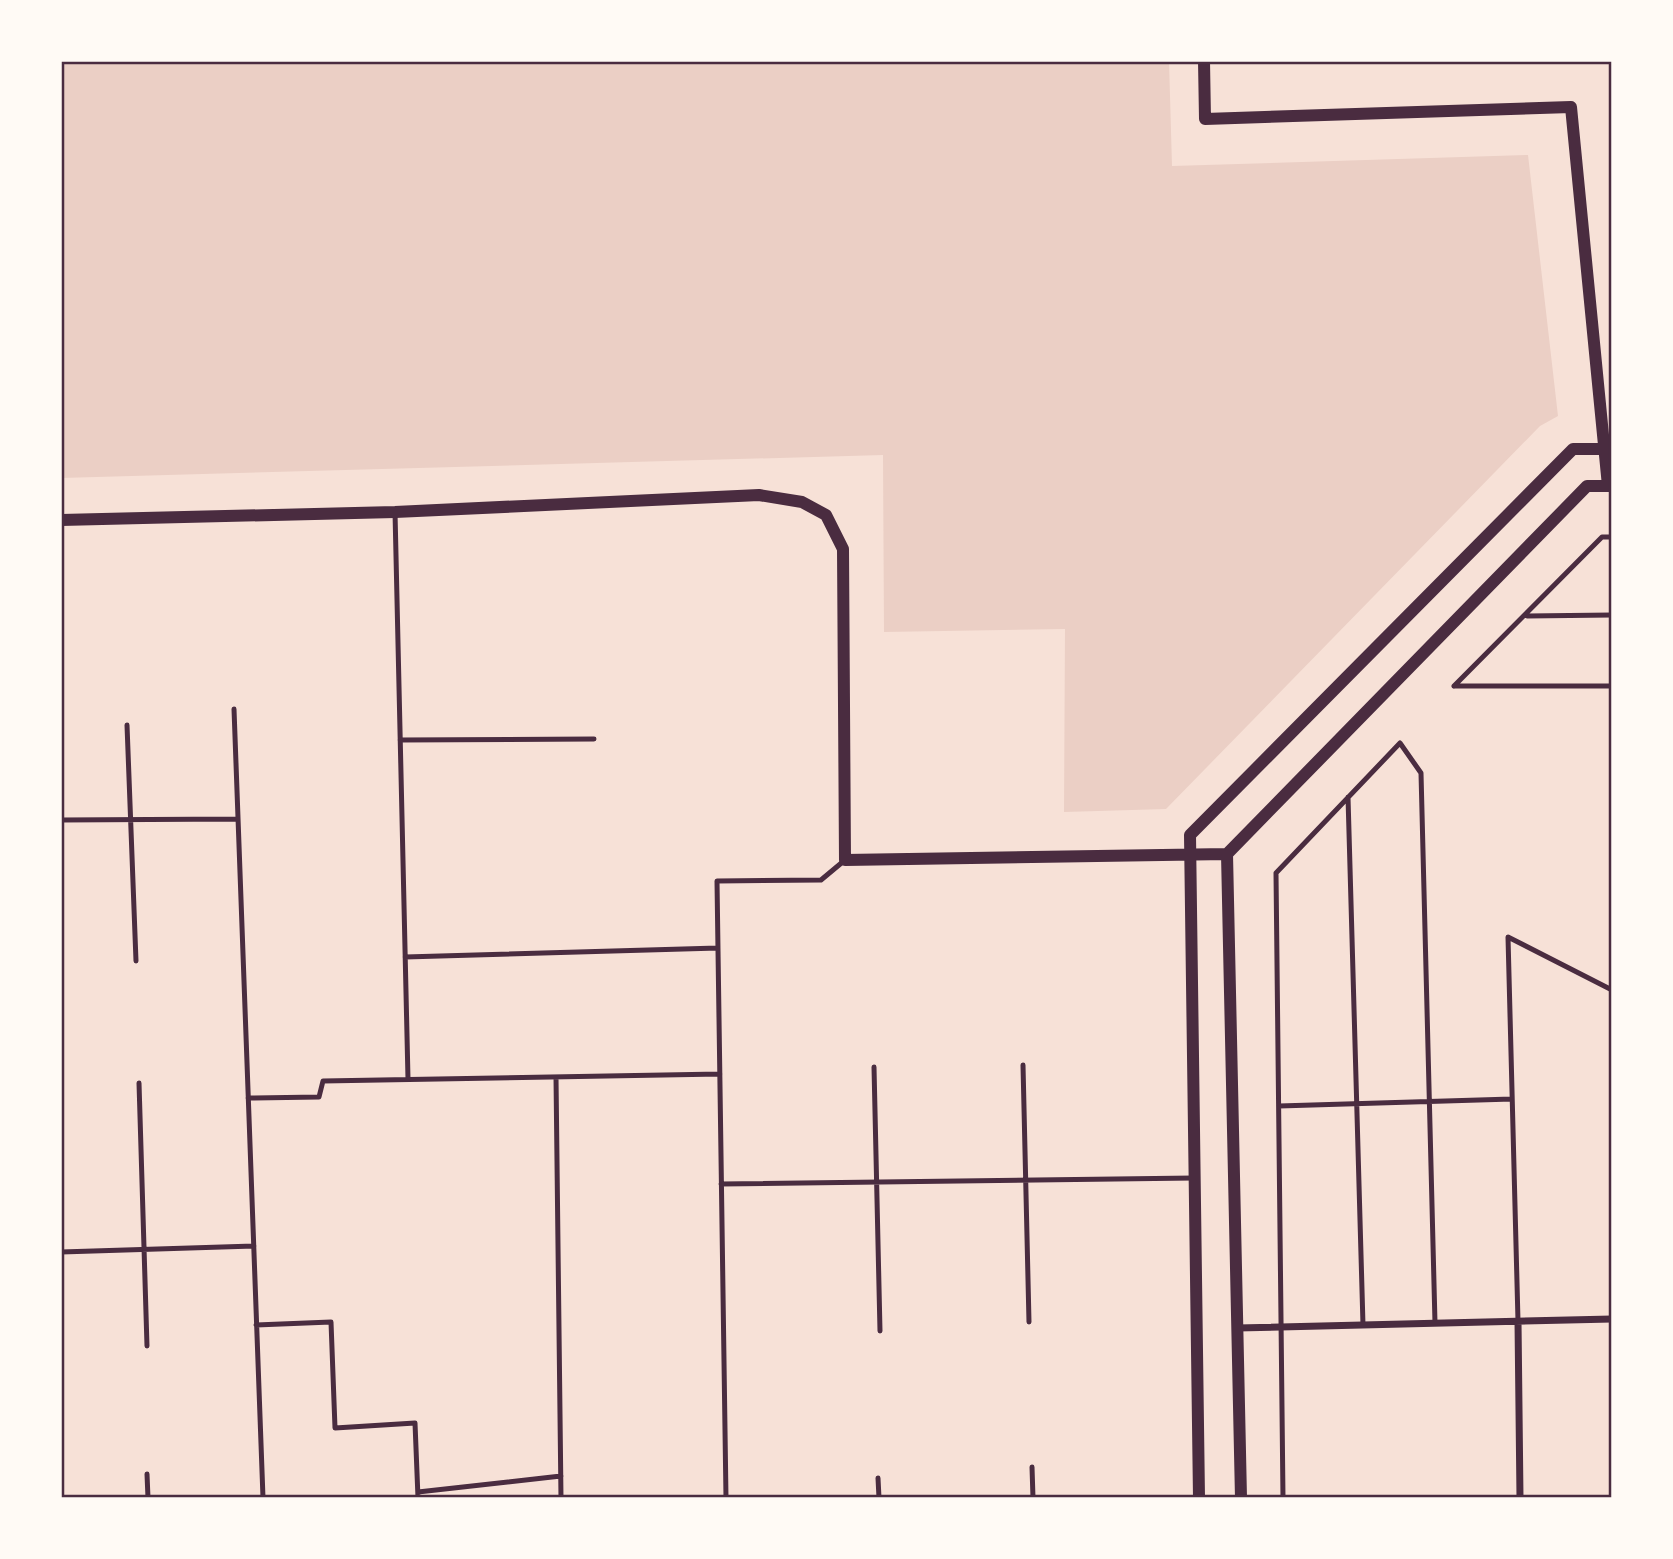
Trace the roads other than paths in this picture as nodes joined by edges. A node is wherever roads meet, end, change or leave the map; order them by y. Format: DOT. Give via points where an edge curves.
graph roads {
  1 [pos="1205,61"];
  2 [pos="1608,449"];
  3 [pos="1610,486"];
  4 [pos="395,512"];
  5 [pos="61,520"];
  6 [pos="1612,537"];
  7 [pos="1612,615"];
  8 [pos="1526,616"];
  9 [pos="1612,686"];
  10 [pos="234,709"];
  11 [pos="127,725"];
  12 [pos="594,739"];
  13 [pos="400,740"];
  14 [pos="1348,797"];
  15 [pos="130,819"];
  16 [pos="238,819"];
  17 [pos="61,820"];
  18 [pos="1191,854"];
  19 [pos="1227,854"];
  20 [pos="845,860"];
  21 [pos="718,948"];
  22 [pos="405,957"];
  23 [pos="136,961"];
  24 [pos="1612,990"];
  25 [pos="1023,1065"];
  26 [pos="874,1067"];
  27 [pos="720,1074"];
  28 [pos="556,1077"];
  29 [pos="408,1079"];
  30 [pos="139,1083"];
  31 [pos="248,1098"];
  32 [pos="1512,1099"];
  33 [pos="1430,1101"];
  34 [pos="1357,1103"];
  35 [pos="1279,1106"];
  36 [pos="1195,1178"];
  37 [pos="1026,1180"];
  38 [pos="877,1182"];
  39 [pos="721,1184"];
  40 [pos="254,1246"];
  41 [pos="144,1249"];
  42 [pos="61,1252"];
  43 [pos="1612,1319"];
  44 [pos="1518,1321"];
  45 [pos="1029,1322"];
  46 [pos="1435,1323"];
  47 [pos="256,1325"];
  48 [pos="1363,1325"];
  49 [pos="1282,1327"];
  50 [pos="1237,1328"];
  51 [pos="880,1331"];
  52 [pos="147,1346"];
  53 [pos="1032,1467"];
  54 [pos="147,1474"];
  55 [pos="561,1476"];
  56 [pos="878,1478"];
  57 [pos="418,1495"];
  58 [pos="148,1498"];
  59 [pos="263,1498"];
  60 [pos="561,1498"];
  61 [pos="726,1498"];
  62 [pos="879,1498"];
  63 [pos="1032,1498"];
  64 [pos="1199,1498"];
  65 [pos="1241,1498"];
  66 [pos="1283,1498"];
  67 [pos="1520,1498"];
  1 -- 2 [label="street" via="1205,119 1571,107"];
  2 -- 3 [label="street"];
  2 -- 18 [label="street" via="1573,449 1191,835"];
  3 -- 19 [label="street" via="1587,486"];
  4 -- 5 [label="street"];
  4 -- 13 [label="lane"];
  4 -- 20 [label="street" via="759,495 802,502 826,515 843,549"];
  6 -- 8 [label="lane" via="1602,537"];
  7 -- 8 [label="lane"];
  8 -- 9 [label="lane" via="1454,687"];
  10 -- 16 [label="lane"];
  11 -- 15 [label="lane"];
  12 -- 13 [label="lane"];
  13 -- 22 [label="lane"];
  14 -- 33 [label="lane" via="1400,743 1420,773"];
  14 -- 34 [label="lane"];
  14 -- 35 [label="lane" via="1276,873"];
  15 -- 16 [label="lane"];
  15 -- 17 [label="lane"];
  15 -- 23 [label="lane"];
  16 -- 31 [label="lane"];
  18 -- 19 [label="street"];
  18 -- 20 [label="street"];
  18 -- 36 [label="street"];
  19 -- 50 [label="street"];
  20 -- 21 [label="lane" via="821,880 717,881"];
  21 -- 22 [label="lane"];
  21 -- 27 [label="lane"];
  22 -- 29 [label="lane"];
  24 -- 32 [label="lane" via="1508,937"];
  25 -- 37 [label="lane"];
  26 -- 38 [label="lane"];
  27 -- 28 [label="lane"];
  27 -- 39 [label="lane"];
  28 -- 29 [label="lane"];
  28 -- 55 [label="lane"];
  29 -- 31 [label="lane" via="323,1081 319,1097"];
  30 -- 41 [label="lane"];
  31 -- 40 [label="lane"];
  32 -- 33 [label="lane"];
  32 -- 44 [label="lane"];
  33 -- 34 [label="lane"];
  33 -- 46 [label="lane"];
  34 -- 35 [label="lane"];
  34 -- 48 [label="lane"];
  35 -- 49 [label="lane"];
  36 -- 37 [label="lane"];
  36 -- 64 [label="street"];
  37 -- 38 [label="lane"];
  37 -- 45 [label="lane"];
  38 -- 39 [label="lane"];
  38 -- 51 [label="lane"];
  39 -- 61 [label="lane"];
  40 -- 41 [label="lane"];
  40 -- 47 [label="lane"];
  41 -- 42 [label="lane"];
  41 -- 52 [label="lane"];
  43 -- 44 [label="street"];
  44 -- 46 [label="street"];
  44 -- 67 [label="street"];
  46 -- 48 [label="street"];
  47 -- 57 [label="lane" via="331,1322 335,1427 415,1423"];
  47 -- 59 [label="lane"];
  48 -- 49 [label="street"];
  49 -- 50 [label="street"];
  49 -- 66 [label="lane"];
  50 -- 65 [label="street"];
  53 -- 63 [label="lane"];
  54 -- 58 [label="lane"];
  55 -- 57 [label="lane"];
  55 -- 60 [label="lane"];
  56 -- 62 [label="lane"];
}
